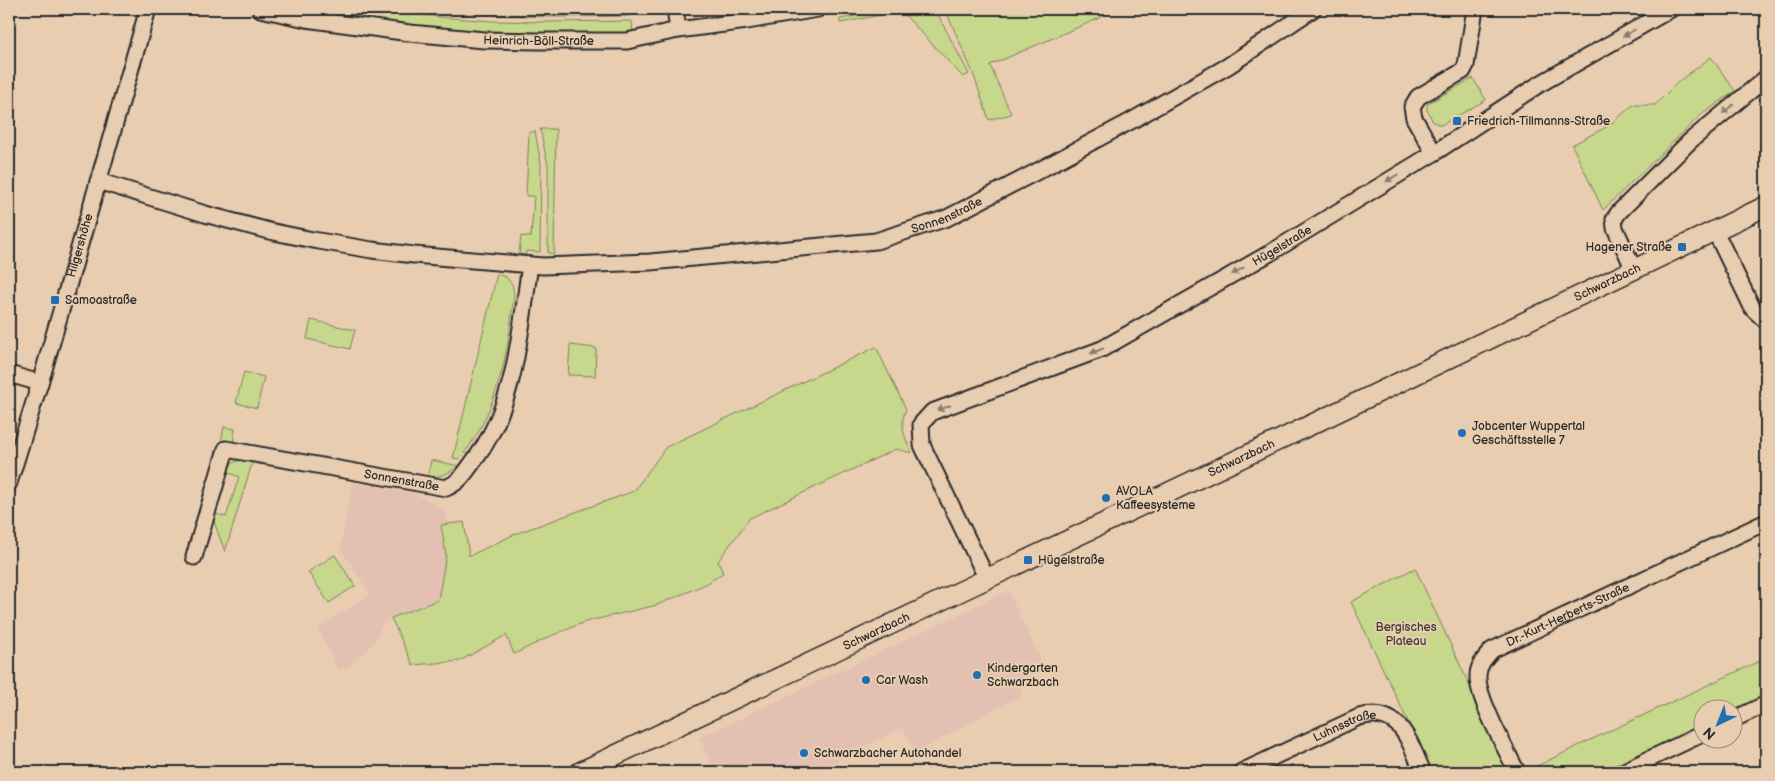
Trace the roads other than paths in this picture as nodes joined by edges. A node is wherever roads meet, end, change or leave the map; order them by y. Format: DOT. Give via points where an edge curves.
graph roads {
  1 [pos="148,9"];
  2 [pos="260,9"];
  3 [pos="674,9"];
  4 [pos="818,9"];
  5 [pos="1313,9"];
  6 [pos="1475,9"];
  7 [pos="1671,9"];
  8 [pos="678,30"];
  9 [pos="1766,78"];
  10 [pos="1434,153"];
  11 [pos="98,181"];
  12 [pos="1766,206"];
  13 [pos="1715,231"];
  14 [pos="530,265"];
  15 [pos="1634,270"];
  16 [pos="1766,320"];
  17 [pos="9,374"];
  18 [pos="40,383"];
  19 [pos="9,483"];
  20 [pos="1766,522"];
  21 [pos="194,557"];
  22 [pos="988,579"];
  23 [pos="1766,704"];
  24 [pos="1742,715"];
  25 [pos="1692,739"];
  26 [pos="580,772"];
  27 [pos="1241,772"];
  28 [pos="1423,772"];
  29 [pos="1517,772"];
  30 [pos="1622,772"];
  1 -- 11 [label="street, Hilgershöhe"];
  2 -- 8 [label="street, Heinrich-Böll-Straße" via="338,24 484,40 627,40"];
  3 -- 8 [label="street"];
  4 -- 8 [label="street, Heinrich-Böll-Straße"];
  5 -- 14 [label="street, Sonnenstraße" via="1228,66 1131,122 947,218 908,232 876,241 650,262"];
  6 -- 10 [label="street" via="1463,71 1418,97 1412,107 1414,118"];
  7 -- 10 [label="street, Hügelstraße, one-way" via="1538,85"];
  9 -- 15 [label="street, one-way" via="1690,141 1614,219"];
  10 -- 22 [label="street, Hügelstraße, one-way" via="1102,350 932,412 921,424 922,445"];
  11 -- 14 [label="street, Sonnenstraße" via="205,214 313,240 414,255"];
  11 -- 18 [label="street, Hilgershöhe"];
  12 -- 13 [label="street, Schwarzbach"];
  13 -- 15 [label="street, Schwarzbach"];
  13 -- 16 [label="street" via="1753,309"];
  14 -- 21 [label="street, Sonnenstraße" via="513,375 502,410 488,440 458,483 446,488 226,449"];
  15 -- 22 [label="street, Schwarzbach"];
  17 -- 18 [label="street"];
  18 -- 19 [label="street, Hilgershöhe"];
  20 -- 29 [label="street, Dr.-Kurt-Herberts-Straße" via="1492,650 1482,661 1478,690"];
  22 -- 26 [label="street, Schwarzbach"];
  23 -- 24 [label="street"];
  25 -- 30 [label="street"];
  27 -- 28 [label="street, Luhnsstraße" via="1372,713 1396,722 1404,731"];
}
